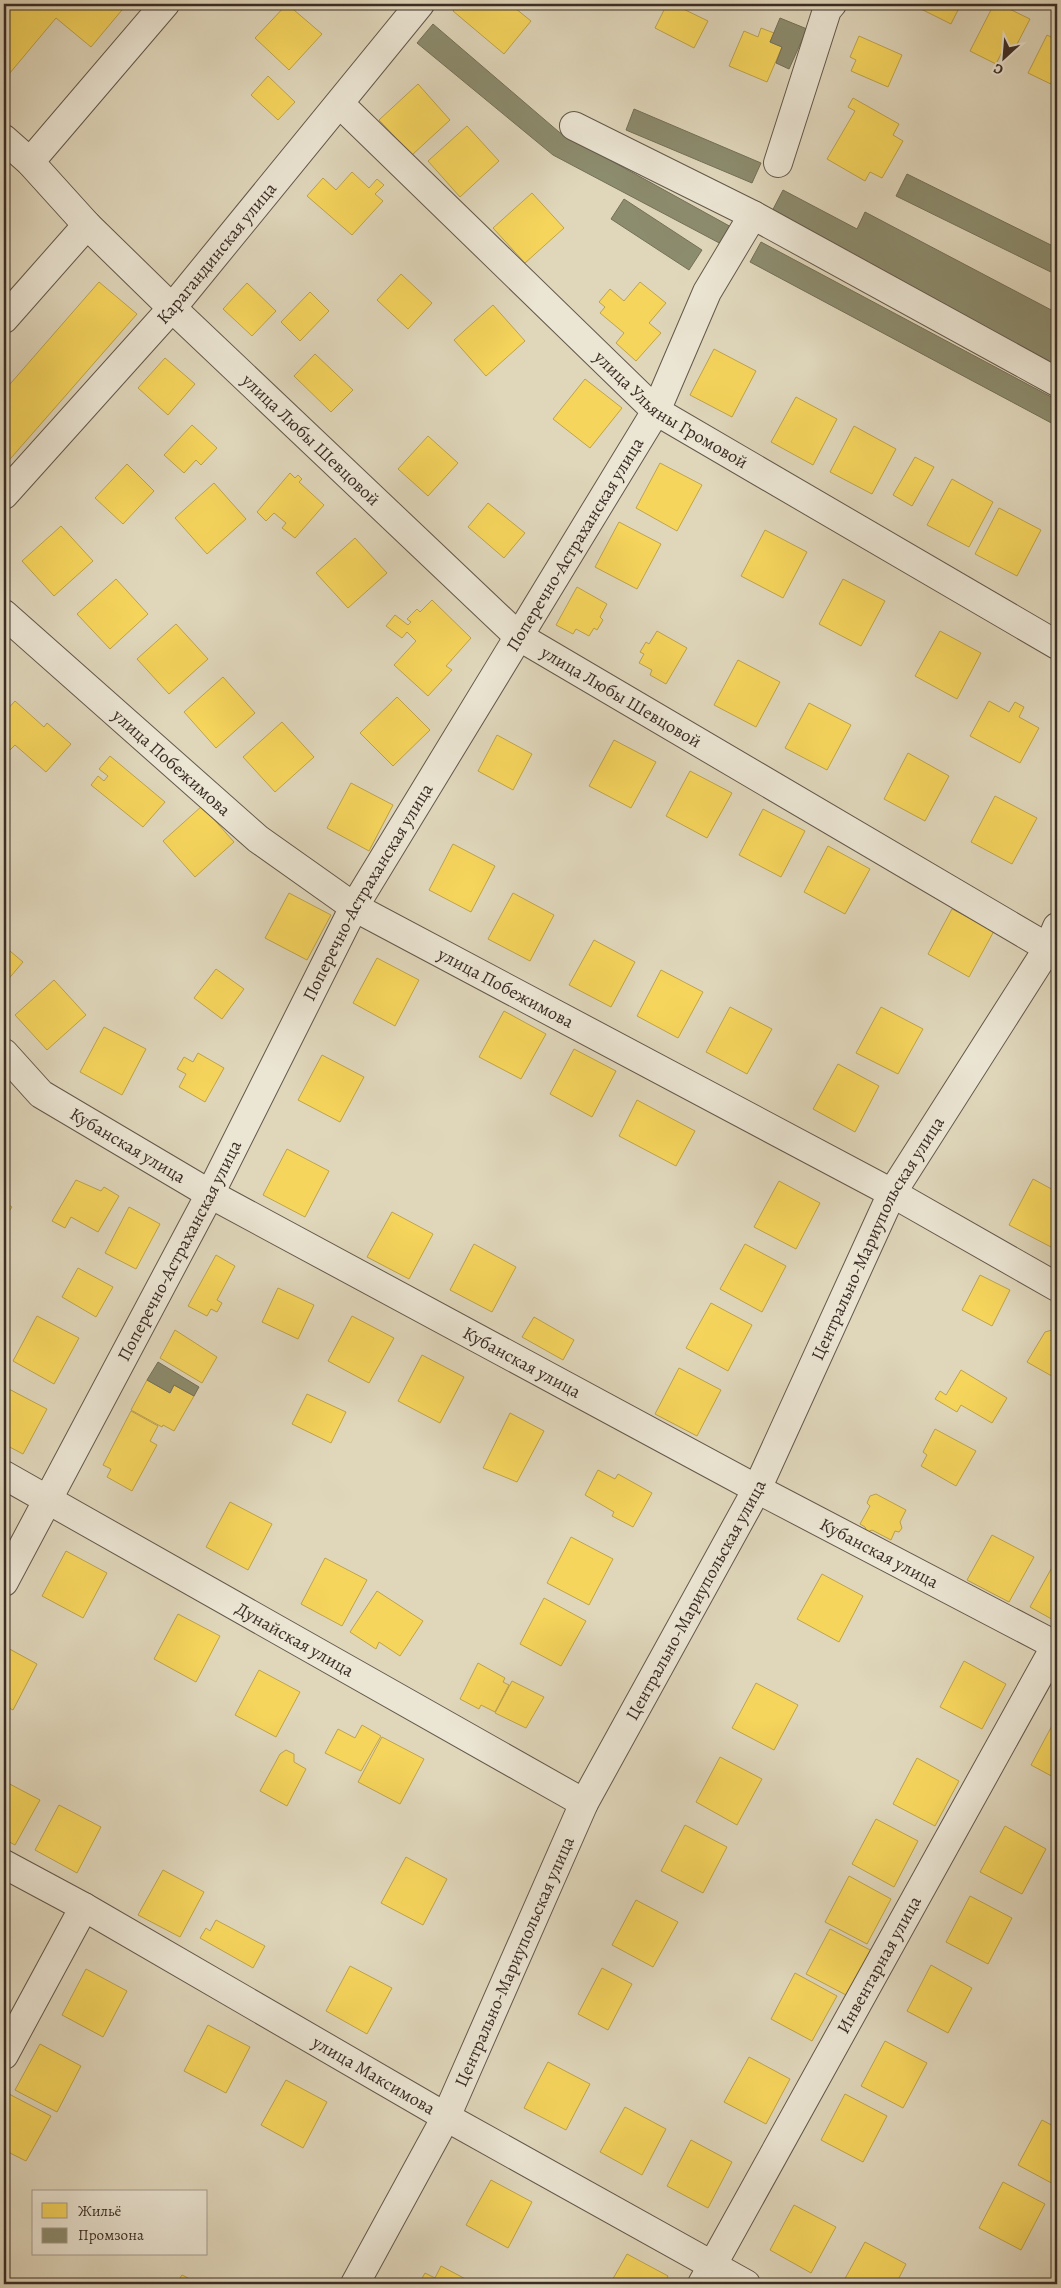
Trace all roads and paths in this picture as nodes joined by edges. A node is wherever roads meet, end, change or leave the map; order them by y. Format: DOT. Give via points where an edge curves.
graph roads {
  1 [pos="165,4"];
  2 [pos="420,4"];
  3 [pos="824,6"];
  4 [pos="340,104"];
  5 [pos="574,126"];
  6 [pos="13,153"];
  7 [pos="778,163"];
  8 [pos="753,216"];
  9 [pos="87,224"];
  10 [pos="172,308"];
  11 [pos="4,319"];
  12 [pos="1057,382"];
  13 [pos="656,412"];
  14 [pos="4,495"];
  15 [pos="4,614"];
  16 [pos="518,636"];
  17 [pos="1057,645"];
  18 [pos="354,907"];
  19 [pos="1054,942"];
  20 [pos="4,1053"];
  21 [pos="892,1193"];
  22 [pos="210,1194"];
  23 [pos="1057,1287"];
  24 [pos="4,1475"];
  25 [pos="757,1489"];
  26 [pos="48,1498"];
  27 [pos="4,1582"];
  28 [pos="1057,1646"];
  29 [pos="584,1803"];
  30 [pos="4,1864"];
  31 [pos="84,1907"];
  32 [pos="4,2055"];
  33 [pos="446,2116"];
  34 [pos="708,2275"];
  35 [pos="355,2284"];
  36 [pos="746,2284"];
  1 -- 6 [label="street"];
  2 -- 4 [label="street, Карагандинская улица"];
  3 -- 7 [label="street"];
  4 -- 10 [label="street, Карагандинская улица"];
  4 -- 13 [label="street, улица Ульяны Громовой"];
  5 -- 8 [label="street"];
  6 -- 9 [label="street, улица Любы Шевцовой"];
  8 -- 12 [label="street"];
  8 -- 13 [label="street, Поперечно-Астраханская улица" via="707,292"];
  9 -- 10 [label="street, улица Любы Шевцовой"];
  9 -- 11 [label="street"];
  10 -- 14 [label="street, Карагандинская улица"];
  10 -- 16 [label="street, улица Любы Шевцовой"];
  13 -- 16 [label="street, Поперечно-Астраханская улица"];
  13 -- 17 [label="street, улица Ульяны Громовой"];
  15 -- 18 [label="street, улица Побежимова" via="258,839"];
  16 -- 18 [label="street, Поперечно-Астраханская улица"];
  16 -- 19 [label="street, улица Любы Шевцовой"];
  18 -- 21 [label="street, улица Побежимова"];
  18 -- 22 [label="street, Поперечно-Астраханская улица"];
  19 -- 21 [label="street, Центрально-Мариупольская улица"];
  20 -- 22 [label="street, Кубанская улица" via="41,1094"];
  21 -- 23 [label="street, улица Побежимова"];
  21 -- 25 [label="street, Центрально-Мариупольская улица"];
  22 -- 25 [label="street, Кубанская улица"];
  22 -- 26 [label="street, Поперечно-Астраханская улица"];
  24 -- 26 [label="street, Дунайская улица"];
  25 -- 28 [label="street, Кубанская улица"];
  25 -- 29 [label="street, Центрально-Мариупольская улица"];
  26 -- 27 [label="street, Поперечно-Астраханская улица"];
  26 -- 29 [label="street, Дунайская улица"];
  28 -- 34 [label="street, Инвентарная улица"];
  29 -- 33 [label="street, Центрально-Мариупольская улица"];
  30 -- 31 [label="street, улица Максимова"];
  31 -- 32 [label="street"];
  31 -- 33 [label="street, улица Максимова"];
  33 -- 34 [label="street, улица Максимова"];
  33 -- 35 [label="street, Центрально-Мариупольская улица"];
  34 -- 36 [label="street, улица Максимова"];
}
